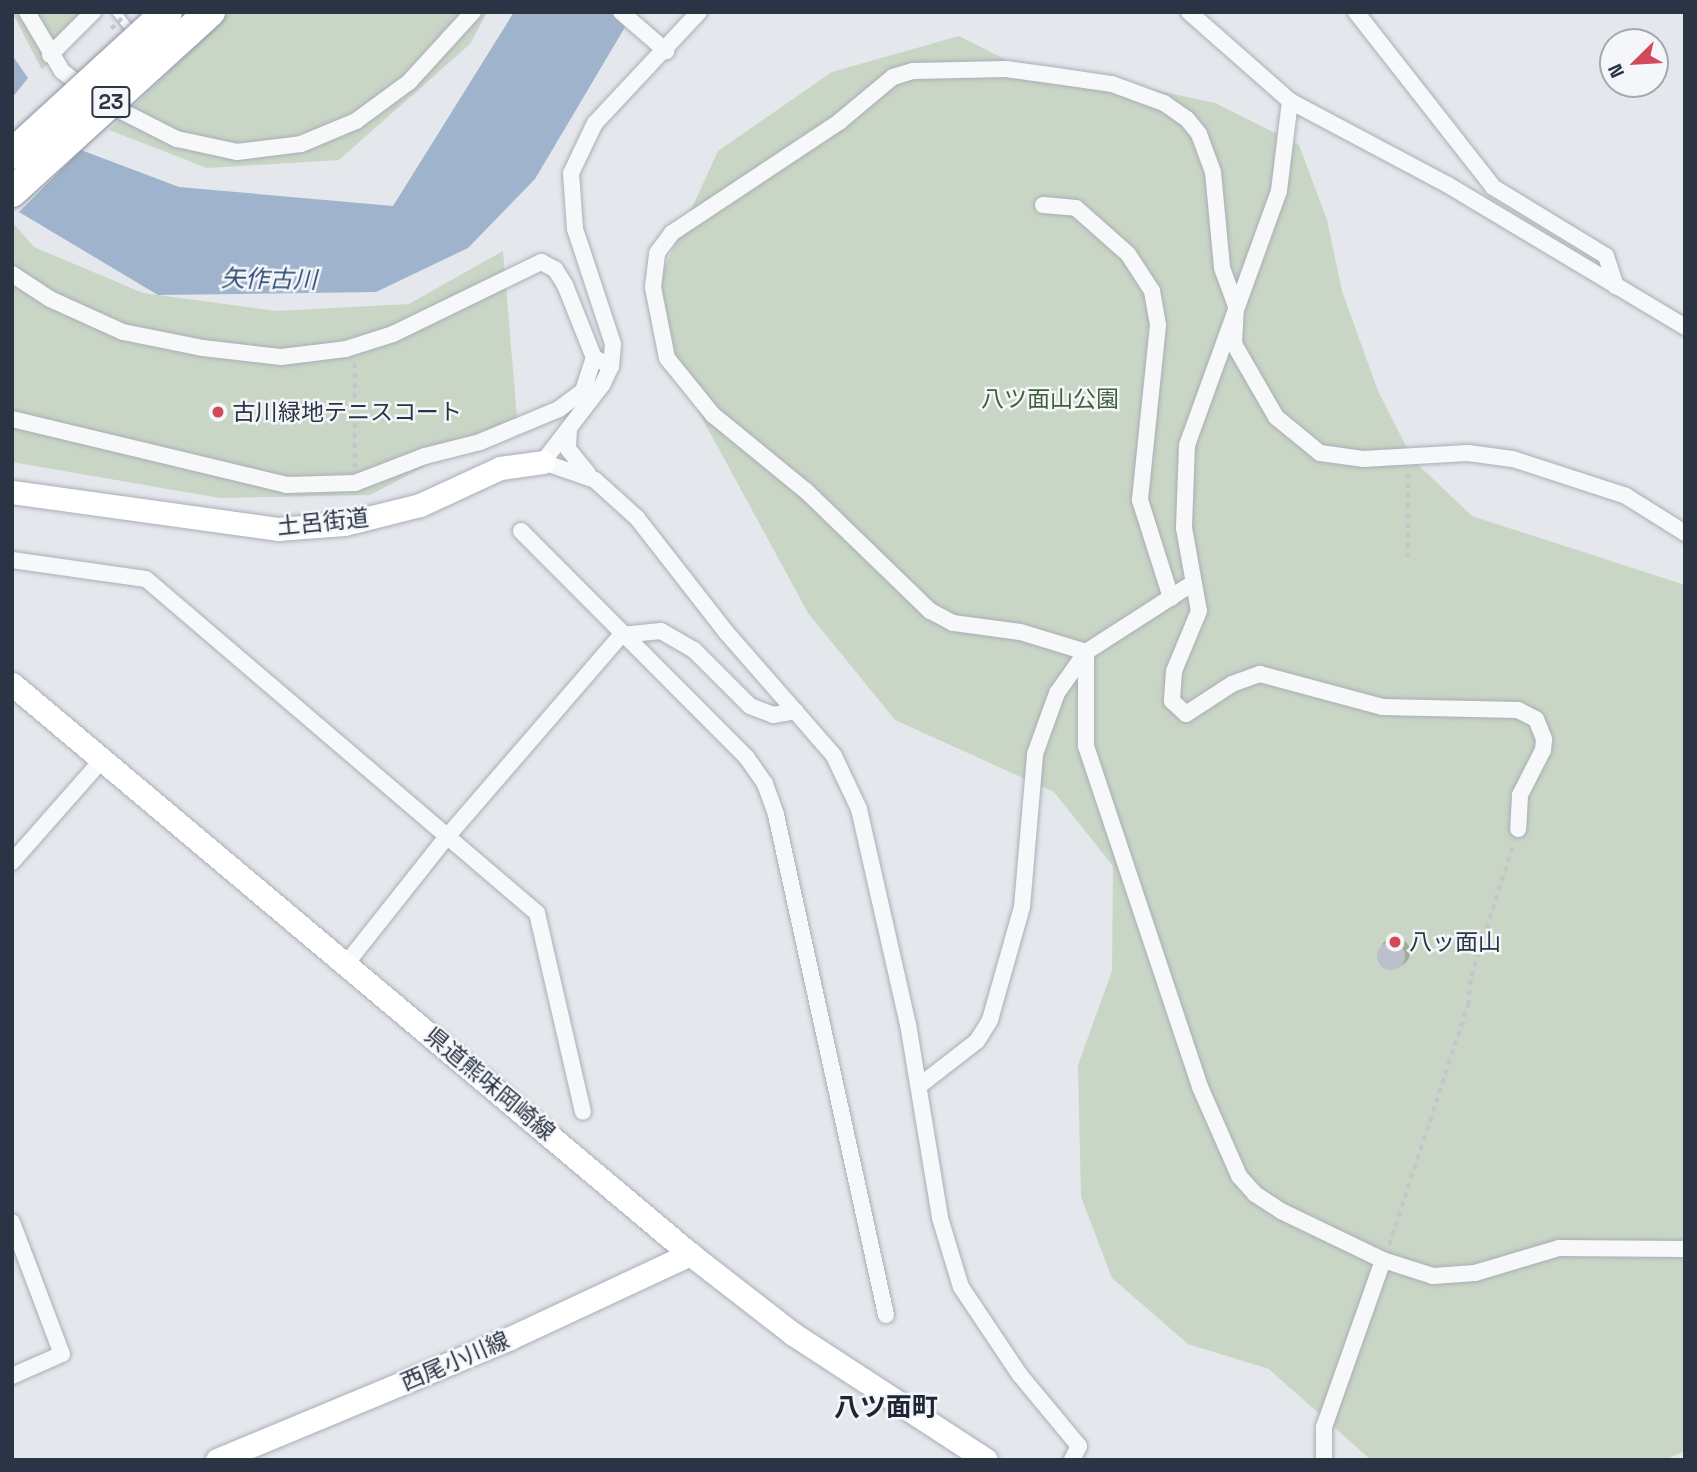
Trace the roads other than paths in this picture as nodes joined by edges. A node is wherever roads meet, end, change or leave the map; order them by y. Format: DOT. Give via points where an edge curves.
graph roads {
  1 [pos="27,12"];
  2 [pos="93,12"];
  3 [pos="116,12"];
  4 [pos="157,12"];
  5 [pos="167,12"];
  6 [pos="199,12"];
  7 [pos="210,12"];
  8 [pos="473,12"];
  9 [pos="621,12"];
  10 [pos="699,12"];
  11 [pos="1189,12"];
  12 [pos="1356,12"];
  13 [pos="142,23"];
  14 [pos="666,51"];
  15 [pos="50,55"];
  16 [pos="110,64"];
  17 [pos="1290,101"];
  18 [pos="12,154"];
  19 [pos="12,192"];
  20 [pos="1042,205"];
  21 [pos="12,274"];
  22 [pos="1616,286"];
  23 [pos="1236,306"];
  24 [pos="1685,327"];
  25 [pos="594,358"];
  26 [pos="611,366"];
  27 [pos="12,419"];
  28 [pos="569,428"];
  29 [pos="543,462"];
  30 [pos="595,480"];
  31 [pos="12,492"];
  32 [pos="521,531"];
  33 [pos="1685,533"];
  34 [pos="12,560"];
  35 [pos="1193,583"];
  36 [pos="1171,598"];
  37 [pos="621,635"];
  38 [pos="1086,652"];
  39 [pos="12,684"];
  40 [pos="796,711"];
  41 [pos="101,761"];
  42 [pos="1518,829"];
  43 [pos="446,838"];
  44 [pos="12,862"];
  45 [pos="346,964"];
  46 [pos="919,1086"];
  47 [pos="583,1112"];
  48 [pos="12,1222"];
  49 [pos="1685,1248"];
  50 [pos="690,1254"];
  51 [pos="1383,1260"];
  52 [pos="886,1315"];
  53 [pos="12,1376"];
  54 [pos="216,1460"];
  55 [pos="986,1460"];
  56 [pos="1072,1460"];
  57 [pos="1324,1460"];
  1 -- 15 [label="street"];
  2 -- 15 [label="street"];
  3 -- 13 [label="lane"];
  4 -- 13 [label="lane"];
  5 -- 16 [label="highway, 23, bridge"];
  6 -- 13 [label="lane" via="153,56"];
  7 -- 19 [label="highway, 23, bridge"];
  8 -- 15 [label="street" via="410,82 356,121 302,144 237,152 177,139 137,122 62,71"];
  9 -- 14 [label="street"];
  10 -- 14 [label="street"];
  11 -- 17 [label="street"];
  12 -- 22 [label="street" via="1493,187 1606,256"];
  13 -- 16 [label="highway, 23" via="113,48"];
  14 -- 26 [label="street" via="595,123 572,173 575,229 613,344"];
  16 -- 18 [label="highway, 23, bridge"];
  17 -- 22 [label="street" via="1448,185"];
  17 -- 23 [label="street" via="1279,191"];
  20 -- 36 [label="street" via="1076,208 1128,254 1152,291 1158,325 1140,500"];
  21 -- 25 [label="street" via="50,299 123,332 281,357 355,347 393,334 541,262 555,269 565,285"];
  22 -- 24 [label="street"];
  23 -- 33 [label="street" via="1234,344 1276,417 1320,453 1363,459 1468,453 1525,462 1626,495"];
  23 -- 35 [label="street" via="1187,445 1182,504"];
  23 -- 38 [label="street" via="1223,268 1213,172 1199,134 1187,119 1164,103 1112,84 1006,69 913,71 893,77 839,122 672,233 657,253 653,287 667,358 713,415 806,491 930,611 953,623 1020,632"];
  25 -- 26 [label="street"];
  25 -- 27 [label="street" via="583,391 559,409 480,442 425,456 355,483 286,485"];
  26 -- 28 [label="street"];
  28 -- 29 [label="street"];
  28 -- 30 [label="street" via="568,449 574,462"];
  29 -- 30 [label="street"];
  29 -- 31 [label="main road, 土呂街道" via="500,468 420,505 344,524 277,529"];
  30 -- 40 [label="street" via="638,518 726,632"];
  32 -- 37 [label="street"];
  34 -- 43 [label="street" via="146,579"];
  35 -- 36 [label="street"];
  35 -- 42 [label="street" via="1199,611 1174,671 1171,694 1175,708 1186,714 1232,684 1260,674 1382,707 1518,710 1535,719 1544,739 1520,795"];
  36 -- 38 [label="street"];
  37 -- 40 [label="street" via="661,631 694,650 750,706 773,715"];
  37 -- 43 [label="street"];
  37 -- 52 [label="street" via="747,758 765,784 776,815"];
  38 -- 46 [label="street" via="1057,693 1035,754 1022,907 990,1020 977,1041"];
  38 -- 51 [label="street" via="1086,746 1199,1087 1239,1175 1255,1194 1281,1212"];
  39 -- 41 [label="main road, 県道熊味岡崎線"];
  40 -- 46 [label="street" via="834,756 859,809"];
  41 -- 44 [label="street"];
  41 -- 45 [label="main road, 県道熊味岡崎線"];
  43 -- 45 [label="street"];
  43 -- 47 [label="street" via="537,913"];
  45 -- 50 [label="main road, 県道熊味岡崎線"];
  46 -- 56 [label="street" via="940,1218 961,1287 1020,1375 1079,1446"];
  48 -- 53 [label="street" via="62,1354"];
  49 -- 51 [label="street" via="1559,1248 1454,1277 1433,1276"];
  50 -- 54 [label="main road, 西尾小川線" via="510,1338"];
  50 -- 55 [label="main road, 県道熊味岡崎線" via="793,1335"];
  51 -- 57 [label="street" via="1324,1427"];
}
